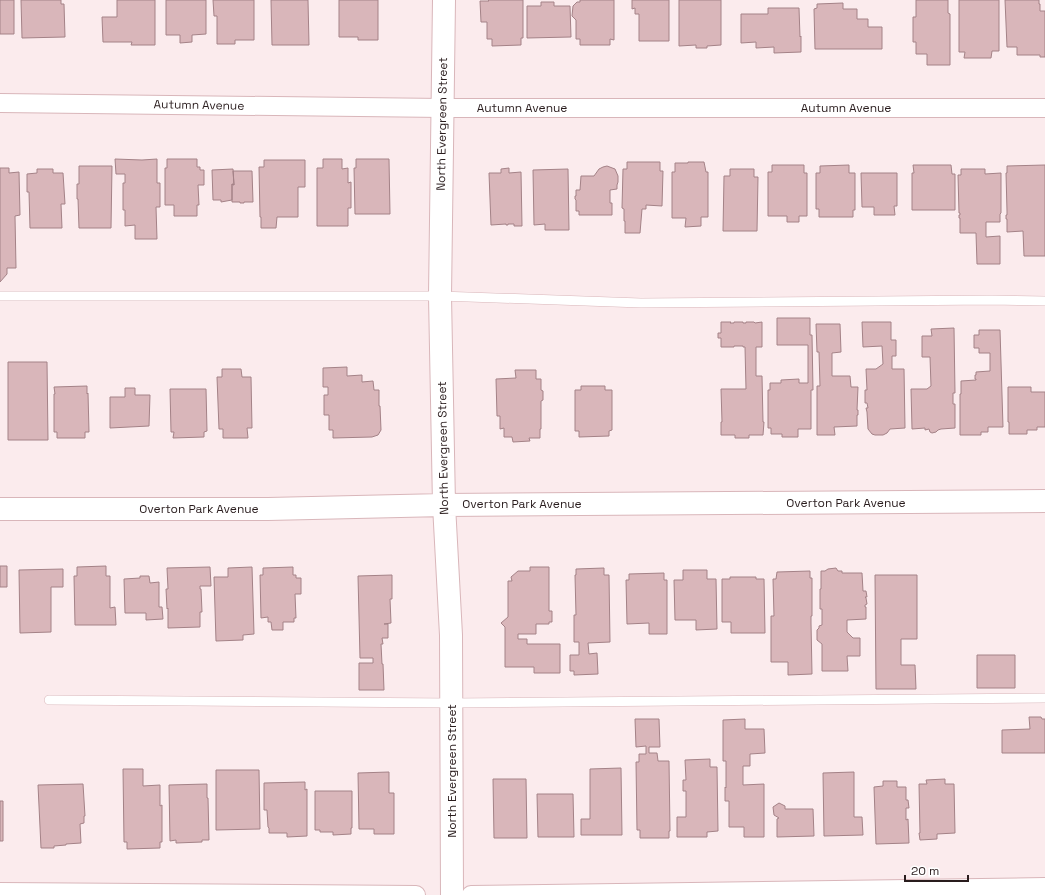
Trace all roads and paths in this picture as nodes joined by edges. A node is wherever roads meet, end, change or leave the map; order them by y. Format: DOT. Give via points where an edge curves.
graph roads {
  1 [pos="444,0"];
  2 [pos="0,103"];
  3 [pos="443,108"];
  4 [pos="1045,108"];
  5 [pos="0,296"];
  6 [pos="440,296"];
  7 [pos="1045,301"];
  8 [pos="1045,502"];
  9 [pos="444,505"];
  10 [pos="0,509"];
  11 [pos="1045,698"];
  12 [pos="49,700"];
  13 [pos="452,702"];
  14 [pos="1045,887"];
  15 [pos="0,892"];
  16 [pos="416,895"];
  17 [pos="452,895"];
  18 [pos="471,895"];
  1 -- 3 [label="street, North Evergreen Street"];
  2 -- 3 [label="street, Autumn Avenue"];
  3 -- 4 [label="street, Autumn Avenue"];
  3 -- 6 [label="street, North Evergreen Street"];
  5 -- 6 [label="lane"];
  6 -- 7 [label="lane" via="641,303"];
  6 -- 9 [label="street, North Evergreen Street"];
  8 -- 9 [label="street, Overton Park Avenue"];
  9 -- 10 [label="street, Overton Park Avenue" via="268,510"];
  9 -- 13 [label="street, North Evergreen Street" via="452,635"];
  11 -- 13 [label="lane"];
  12 -- 13 [label="lane"];
  13 -- 17 [label="street, North Evergreen Street"];
  14 -- 18 [label="street"];
  15 -- 16 [label="street"];
}
